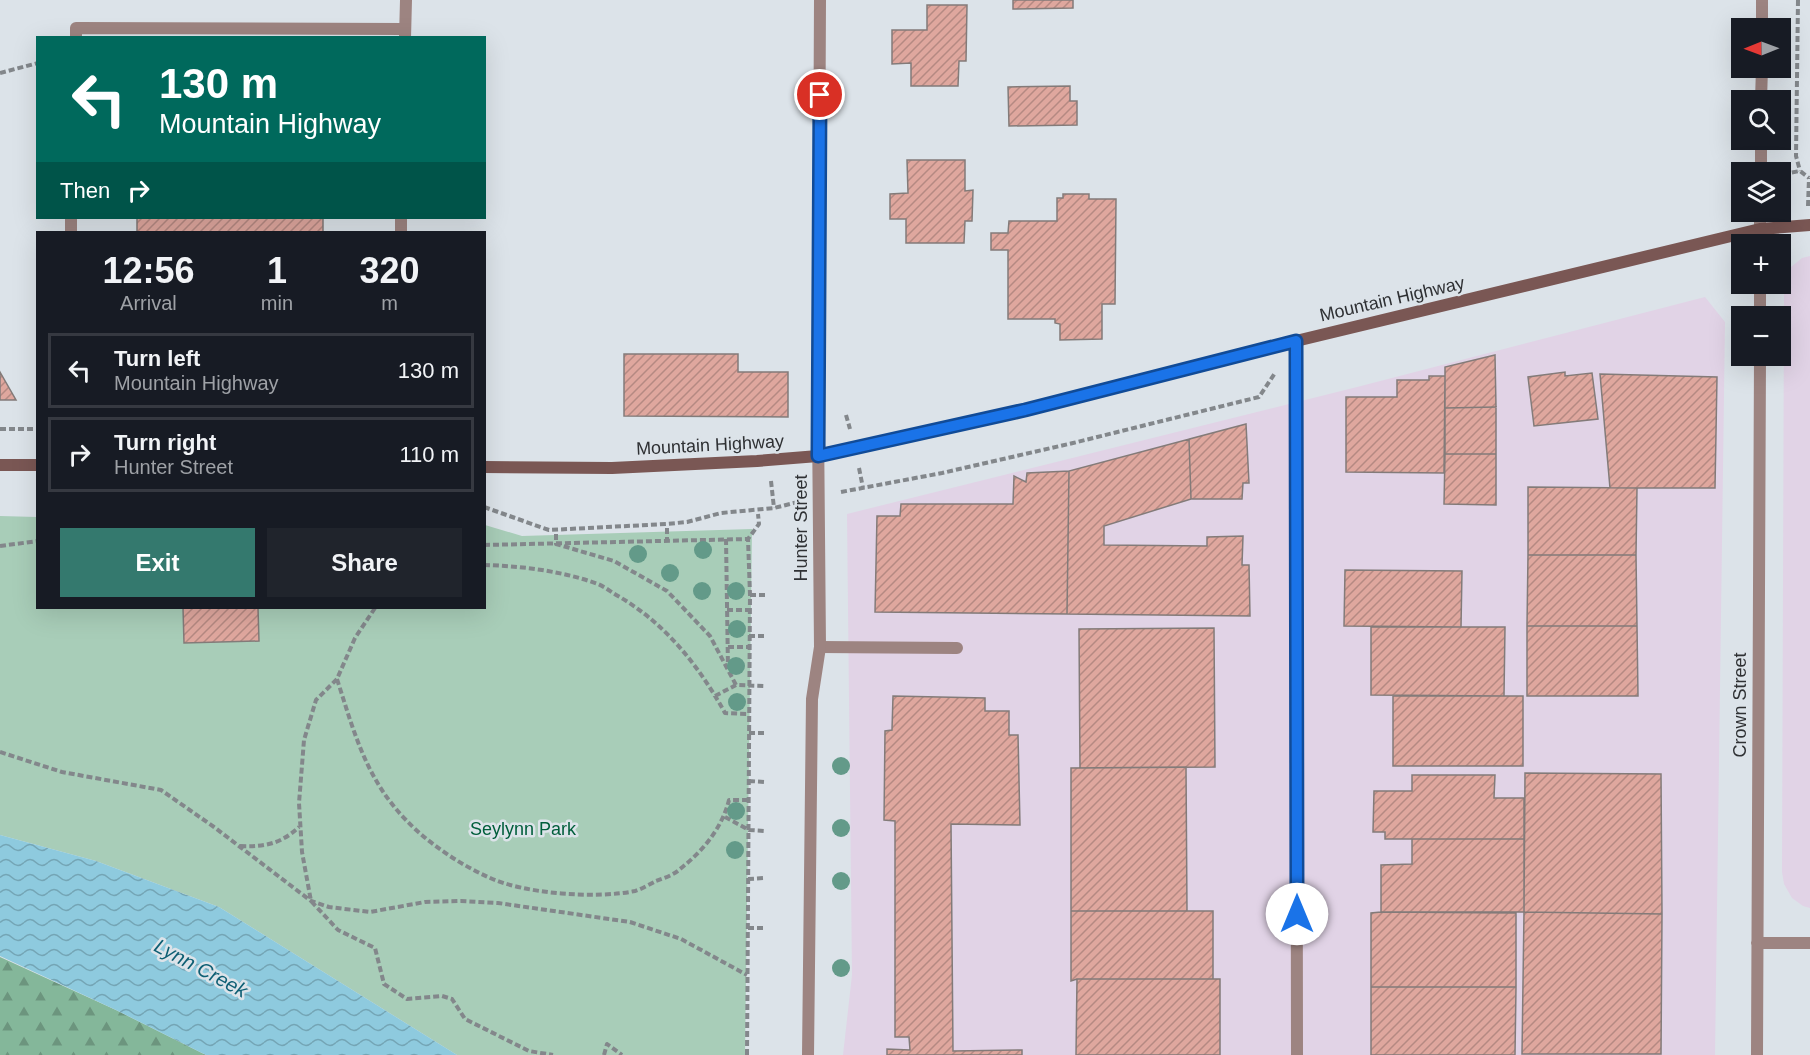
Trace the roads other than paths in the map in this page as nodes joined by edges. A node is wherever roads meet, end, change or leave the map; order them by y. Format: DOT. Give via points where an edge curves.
graph roads {
  1 [pos="406,0"];
  2 [pos="820,0"];
  3 [pos="1762,0"];
  4 [pos="1762,18"];
  5 [pos="405,33"];
  6 [pos="76,36"];
  7 [pos="1760,222"];
  8 [pos="1810,225"];
  9 [pos="1760,229"];
  10 [pos="1760,234"];
  11 [pos="1296,341"];
  12 [pos="1760,366"];
  13 [pos="818,456"];
  14 [pos="35,463"];
  15 [pos="0,465"];
  16 [pos="486,467"];
  17 [pos="820,648"];
  18 [pos="957,648"];
  19 [pos="1757,943"];
  20 [pos="1810,943"];
  21 [pos="808,1055"];
  22 [pos="1297,1055"];
  23 [pos="1756,1055"];
  1 -- 5 [label="street"];
  2 -- 13 [label="street, Hunter Street"];
  3 -- 4 [label="street"];
  5 -- 6 [label="street" via="76,28"];
  7 -- 9 [label="street"];
  8 -- 9 [label="street, Mountain Highway"];
  9 -- 10 [label="street"];
  9 -- 11 [label="street, Mountain Highway"];
  11 -- 13 [label="street, Mountain Highway" via="1025,410"];
  11 -- 22 [label="street"];
  12 -- 19 [label="street, Crown Street"];
  13 -- 16 [label="street, Mountain Highway" via="612,468"];
  13 -- 17 [label="street, Hunter Street"];
  14 -- 15 [label="street"];
  17 -- 18 [label="street"];
  17 -- 21 [label="street, Hunter Street" via="812,699"];
  19 -- 20 [label="street"];
  19 -- 23 [label="street, Crown Street"];
}
